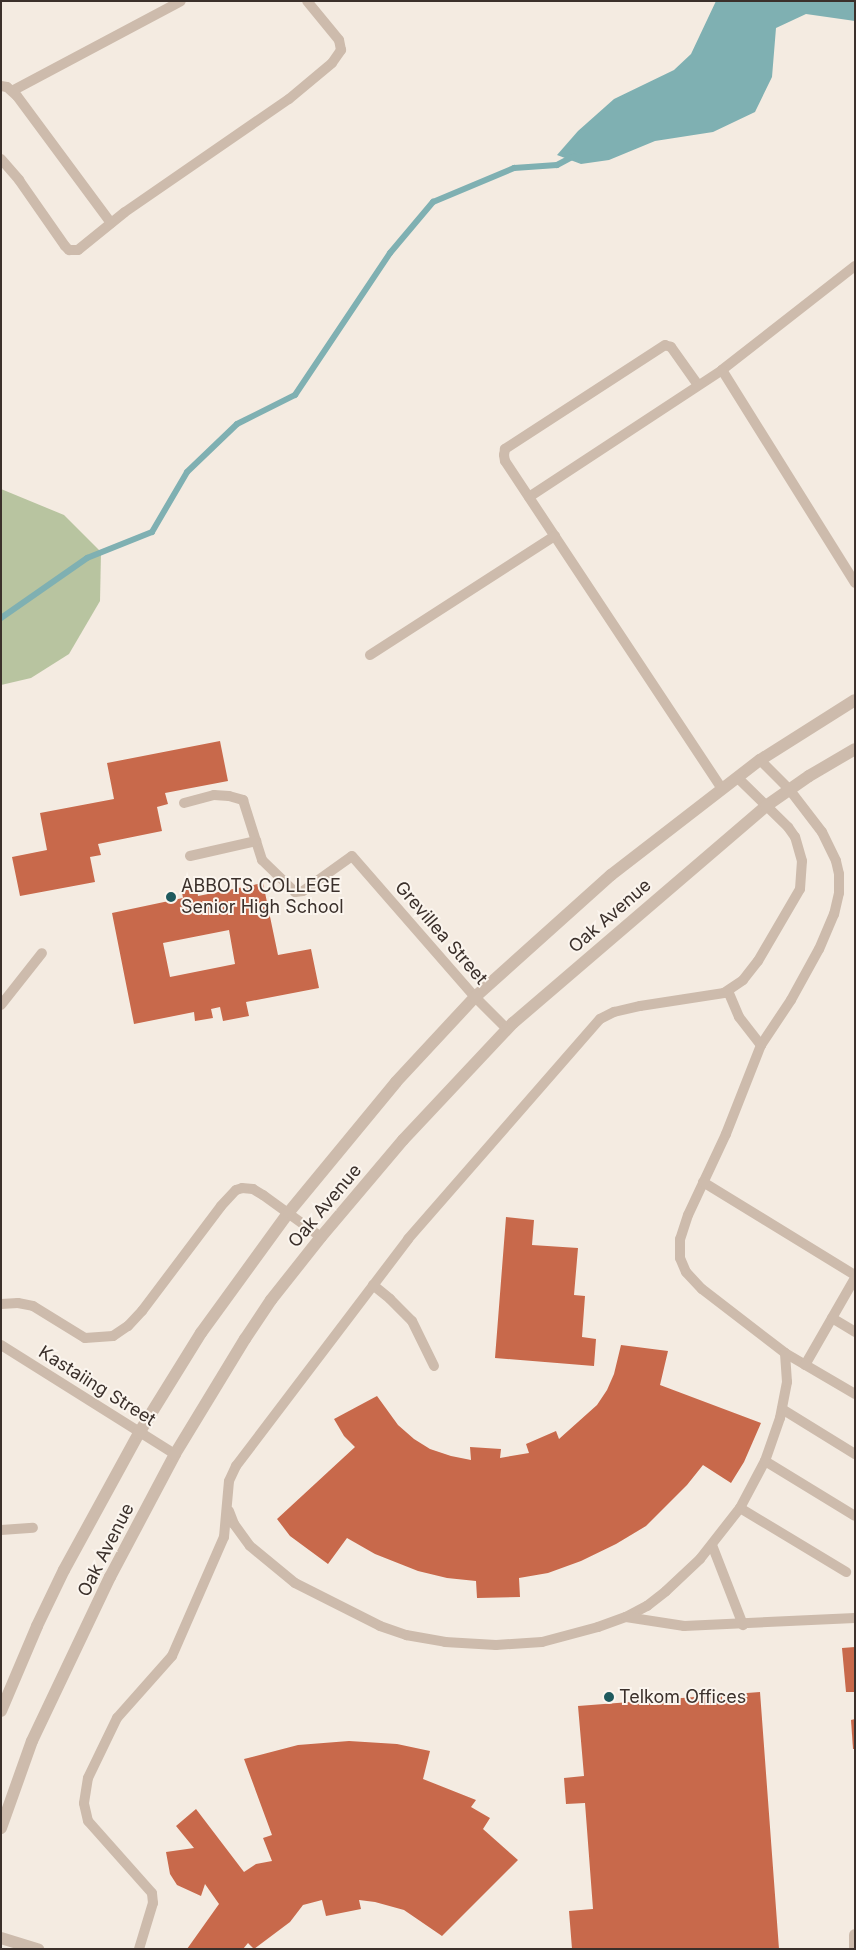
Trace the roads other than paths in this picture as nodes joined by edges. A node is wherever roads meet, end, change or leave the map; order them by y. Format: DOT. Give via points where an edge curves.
graph roads {
  1 [pos="181,1"];
  2 [pos="307,1"];
  3 [pos="1,86"];
  4 [pos="12,91"];
  5 [pos="1,159"];
  6 [pos="111,223"];
  7 [pos="855,266"];
  8 [pos="722,370"];
  9 [pos="698,386"];
  10 [pos="529,497"];
  11 [pos="555,536"];
  12 [pos="855,583"];
  13 [pos="370,656"];
  14 [pos="855,700"];
  15 [pos="855,749"];
  16 [pos="760,760"];
  17 [pos="737,778"];
  18 [pos="722,789"];
  19 [pos="789,789"];
  20 [pos="184,803"];
  21 [pos="766,806"];
  22 [pos="256,841"];
  23 [pos="190,856"];
  24 [pos="42,954"];
  25 [pos="728,991"];
  26 [pos="475,996"];
  27 [pos="1,1005"];
  28 [pos="507,1029"];
  29 [pos="761,1045"];
  30 [pos="703,1182"];
  31 [pos="289,1212"];
  32 [pos="321,1237"];
  33 [pos="855,1277"];
  34 [pos="372,1285"];
  35 [pos="1,1304"];
  36 [pos="832,1318"];
  37 [pos="855,1332"];
  38 [pos="1,1345"];
  39 [pos="786,1353"];
  40 [pos="805,1365"];
  41 [pos="434,1366"];
  42 [pos="855,1394"];
  43 [pos="782,1409"];
  44 [pos="139,1433"];
  45 [pos="175,1454"];
  46 [pos="855,1454"];
  47 [pos="765,1461"];
  48 [pos="740,1508"];
  49 [pos="228,1509"];
  50 [pos="855,1516"];
  51 [pos="33,1528"];
  52 [pos="1,1530"];
  53 [pos="712,1545"];
  54 [pos="846,1572"];
  55 [pos="626,1617"];
  56 [pos="855,1618"];
  57 [pos="743,1624"];
  58 [pos="1,1711"];
  59 [pos="1,1828"];
  60 [pos="855,1935"];
  61 [pos="1,1938"];
  62 [pos="38,1949"];
  63 [pos="139,1949"];
  64 [pos="855,1949"];
  1 -- 4 [label="lane"];
  2 -- 6 [label="lane" via="339,40 341,50 332,63 289,99"];
  3 -- 4 [label="lane"];
  4 -- 6 [label="lane"];
  5 -- 6 [label="lane" via="69,250 78,250"];
  7 -- 8 [label="lane"];
  8 -- 9 [label="lane"];
  8 -- 12 [label="lane"];
  9 -- 10 [label="lane"];
  9 -- 10 [label="lane" via="671,347 665,345 556,414 505,448 505,461"];
  10 -- 11 [label="lane"];
  11 -- 13 [label="lane"];
  11 -- 18 [label="lane"];
  14 -- 16 [label="street, Oak Avenue"];
  15 -- 19 [label="street, Oak Avenue"];
  16 -- 17 [label="street, Oak Avenue"];
  16 -- 19 [label="lane"];
  17 -- 18 [label="street, Oak Avenue"];
  17 -- 21 [label="lane"];
  18 -- 26 [label="street, Oak Avenue" via="611,874"];
  19 -- 21 [label="street, Oak Avenue"];
  19 -- 29 [label="lane" via="831,848 840,886 834,914 819,949"];
  20 -- 22 [label="lane" via="214,795 244,800"];
  21 -- 25 [label="lane" via="795,837 802,861 800,889 758,961 743,980"];
  21 -- 28 [label="street, Oak Avenue"];
  22 -- 23 [label="lane"];
  22 -- 26 [label="lane, Grevillea Street" via="267,868 294,892 303,891 352,856"];
  24 -- 27 [label="lane"];
  25 -- 29 [label="lane" via="738,1017"];
  25 -- 34 [label="lane" via="640,1006 600,1019 491,1141"];
  26 -- 28 [label="lane, Grevillea Street"];
  26 -- 31 [label="street, Oak Avenue" via="396,1082"];
  28 -- 32 [label="street, Oak Avenue" via="403,1140"];
  29 -- 30 [label="lane"];
  30 -- 33 [label="lane"];
  30 -- 39 [label="lane" via="680,1239 680,1258 686,1272 702,1289"];
  31 -- 32 [label="lane"];
  31 -- 35 [label="lane" via="253,1189 236,1190 142,1311 113,1336 85,1338 33,1306"];
  31 -- 44 [label="street, Oak Avenue" via="201,1333"];
  32 -- 45 [label="street, Oak Avenue" via="245,1340"];
  33 -- 36 [label="lane"];
  34 -- 41 [label="lane" via="412,1321"];
  34 -- 49 [label="lane" via="239,1461 229,1481"];
  36 -- 37 [label="lane"];
  36 -- 40 [label="lane"];
  38 -- 44 [label="lane, Kastaiing Street"];
  39 -- 40 [label="lane"];
  39 -- 43 [label="lane" via="787,1382"];
  40 -- 42 [label="lane"];
  43 -- 46 [label="lane"];
  43 -- 47 [label="lane"];
  44 -- 45 [label="lane, Kastaiing Street"];
  44 -- 58 [label="street, Oak Avenue" via="52,1594"];
  45 -- 59 [label="street, Oak Avenue" via="110,1577 32,1741"];
  47 -- 48 [label="lane"];
  47 -- 50 [label="lane"];
  48 -- 53 [label="lane"];
  48 -- 54 [label="lane"];
  49 -- 55 [label="lane" via="234,1524 250,1546 295,1583 380,1626 406,1635 496,1646 521,1644 542,1642"];
  49 -- 63 [label="lane" via="220,1551 172,1656 117,1718 88,1778 84,1803 88,1821 152,1893 153,1903"];
  51 -- 52 [label="lane"];
  53 -- 55 [label="lane" via="666,1591"];
  53 -- 57 [label="lane"];
  55 -- 57 [label="lane" via="684,1626"];
  56 -- 57 [label="lane"];
  60 -- 64 [label="street"];
  61 -- 62 [label="street"];
}
